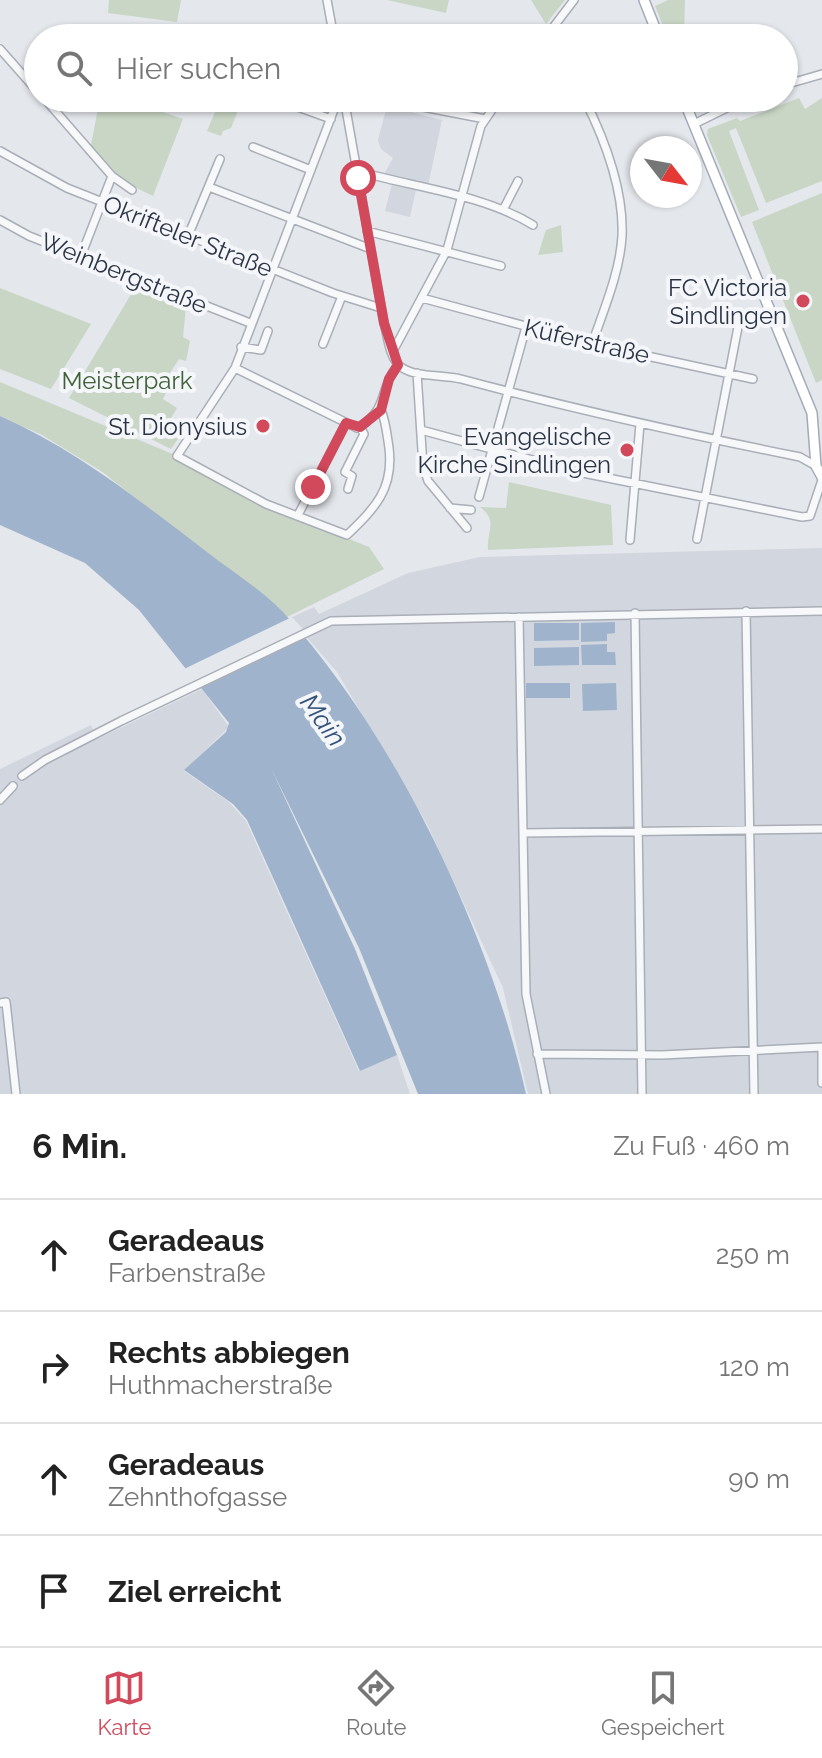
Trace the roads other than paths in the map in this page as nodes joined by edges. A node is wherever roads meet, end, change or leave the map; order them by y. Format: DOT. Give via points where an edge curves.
graph roads {
  1 [pos="327,0"];
  2 [pos="574,0"];
  3 [pos="644,0"];
  4 [pos="331,24"];
  5 [pos="556,24"];
  6 [pos="653,24"];
  7 [pos="0,49"];
  8 [pos="822,74"];
  9 [pos="24,76"];
  10 [pos="798,81"];
  11 [pos="56,112"];
  12 [pos="312,112"];
  13 [pos="333,112"];
  14 [pos="347,112"];
  15 [pos="449,112"];
  16 [pos="490,112"];
  17 [pos="589,112"];
  18 [pos="689,112"];
  19 [pos="718,112"];
  20 [pos="331,119"];
  21 [pos="485,119"];
  22 [pos="694,124"];
  23 [pos="253,147"];
  24 [pos="0,151"];
  25 [pos="220,159"];
  26 [pos="311,170"];
  27 [pos="112,176"];
  28 [pos="358,178"];
  29 [pos="518,181"];
  30 [pos="209,187"];
  31 [pos="132,190"];
  32 [pos="461,199"];
  33 [pos="102,201"];
  34 [pos="503,210"];
  35 [pos="0,220"];
  36 [pos="291,220"];
  37 [pos="533,225"];
  38 [pos="367,231"];
  39 [pos="188,236"];
  40 [pos="371,249"];
  41 [pos="447,250"];
  42 [pos="81,256"];
  43 [pos="501,266"];
  44 [pos="272,269"];
  45 [pos="342,296"];
  46 [pos="422,298"];
  47 [pos="381,308"];
  48 [pos="739,322"];
  49 [pos="250,323"];
  50 [pos="526,327"];
  51 [pos="268,331"];
  52 [pos="323,344"];
  53 [pos="592,344"];
  54 [pos="241,347"];
  55 [pos="392,353"];
  56 [pos="398,365"];
  57 [pos="235,368"];
  58 [pos="417,373"];
  59 [pos="730,374"];
  60 [pos="753,379"];
  61 [pos="509,392"];
  62 [pos="381,410"];
  63 [pos="812,413"];
  64 [pos="346,423"];
  65 [pos="640,424"];
  66 [pos="822,424"];
  67 [pos="360,427"];
  68 [pos="421,430"];
  69 [pos="716,440"];
  70 [pos="493,449"];
  71 [pos="820,465"];
  72 [pos="634,484"];
  73 [pos="348,489"];
  74 [pos="479,497"];
  75 [pos="705,498"];
  76 [pos="450,508"];
  77 [pos="471,510"];
  78 [pos="298,515"];
  79 [pos="467,528"];
  80 [pos="697,539"];
  81 [pos="630,540"];
  82 [pos="746,611"];
  83 [pos="822,611"];
  84 [pos="635,613"];
  85 [pos="519,617"];
  86 [pos="22,776"];
  87 [pos="13,786"];
  88 [pos="0,800"];
  89 [pos="822,829"];
  90 [pos="750,830"];
  91 [pos="638,832"];
  92 [pos="524,833"];
  93 [pos="0,1003"];
  94 [pos="822,1047"];
  95 [pos="753,1050"];
  96 [pos="537,1054"];
  97 [pos="641,1056"];
  98 [pos="822,1083"];
  99 [pos="16,1094"];
  100 [pos="546,1094"];
  101 [pos="642,1094"];
  102 [pos="754,1094"];
  1 -- 4 [label="street"];
  2 -- 5 [label="street"];
  3 -- 6 [label="main road"];
  7 -- 9 [label="street"];
  8 -- 10 [label="street"];
  11 -- 27 [label="street"];
  12 -- 20 [label="street"];
  13 -- 20 [label="street"];
  14 -- 28 [label="street"];
  15 -- 21 [label="street"];
  16 -- 21 [label="street"];
  17 -- 53 [label="street" via="607,157 622,227 618,263"];
  18 -- 22 [label="main road"];
  19 -- 22 [label="street"];
  20 -- 26 [label="street"];
  21 -- 32 [label="street"];
  22 -- 63 [label="main road"];
  23 -- 26 [label="street"];
  24 -- 33 [label="street, Okrifteler Straße"];
  25 -- 30 [label="street"];
  26 -- 36 [label="street"];
  27 -- 31 [label="street"];
  27 -- 33 [label="street"];
  28 -- 32 [label="street" via="368,174"];
  28 -- 38 [label="street"];
  29 -- 34 [label="street"];
  30 -- 36 [label="street"];
  30 -- 39 [label="street"];
  32 -- 34 [label="street"];
  32 -- 41 [label="street"];
  33 -- 39 [label="street, Okrifteler Straße"];
  33 -- 42 [label="street"];
  34 -- 37 [label="street"];
  35 -- 42 [label="street, Weinbergstraße"];
  36 -- 40 [label="street"];
  36 -- 44 [label="street"];
  38 -- 40 [label="street"];
  38 -- 41 [label="street"];
  39 -- 44 [label="street, Okrifteler Straße"];
  40 -- 47 [label="street"];
  41 -- 43 [label="street"];
  41 -- 46 [label="street"];
  42 -- 49 [label="street, Weinbergstraße"];
  44 -- 45 [label="street, Okrifteler Straße"];
  44 -- 49 [label="street"];
  45 -- 47 [label="street, Okrifteler Straße"];
  45 -- 52 [label="street"];
  46 -- 50 [label="street, Küferstraße"];
  46 -- 55 [label="street"];
  47 -- 55 [label="street"];
  48 -- 59 [label="street"];
  49 -- 54 [label="street"];
  50 -- 53 [label="street, Küferstraße"];
  50 -- 61 [label="street"];
  51 -- 54 [label="street" via="261,350"];
  53 -- 59 [label="street, Küferstraße"];
  54 -- 57 [label="street"];
  55 -- 56 [label="street"];
  56 -- 58 [label="street"];
  56 -- 62 [label="street"];
  57 -- 64 [label="street"];
  57 -- 78 [label="street" via="178,459"];
  58 -- 61 [label="street"];
  58 -- 68 [label="street"];
  59 -- 60 [label="street, Küferstraße"];
  59 -- 69 [label="street"];
  61 -- 65 [label="street"];
  61 -- 70 [label="street"];
  62 -- 67 [label="street"];
  62 -- 78 [label="street" via="391,464 378,505 347,535"];
  63 -- 66 [label="main road"];
  63 -- 71 [label="main road"];
  64 -- 67 [label="street"];
  64 -- 78 [label="street"];
  65 -- 69 [label="street"];
  65 -- 72 [label="street"];
  67 -- 73 [label="street" via="364,434 345,472 352,476"];
  68 -- 70 [label="street"];
  68 -- 76 [label="street" via="428,481"];
  69 -- 71 [label="street"];
  69 -- 75 [label="street"];
  70 -- 72 [label="street"];
  70 -- 74 [label="street"];
  71 -- 75 [label="street" via="810,516"];
  72 -- 75 [label="street"];
  72 -- 81 [label="street"];
  75 -- 80 [label="street"];
  76 -- 77 [label="street"];
  76 -- 79 [label="street"];
  82 -- 83 [label="street"];
  82 -- 84 [label="street"];
  82 -- 90 [label="street"];
  84 -- 85 [label="street"];
  84 -- 91 [label="street"];
  85 -- 86 [label="street" via="331,621 121,721"];
  85 -- 92 [label="street"];
  87 -- 88 [label="street"];
  89 -- 90 [label="street"];
  90 -- 91 [label="street"];
  90 -- 95 [label="street"];
  91 -- 92 [label="street"];
  91 -- 97 [label="street"];
  92 -- 96 [label="street" via="526,994"];
  93 -- 99 [label="street" via="6,1002"];
  94 -- 95 [label="street"];
  94 -- 98 [label="street"];
  95 -- 97 [label="street"];
  95 -- 102 [label="street"];
  96 -- 97 [label="street"];
  96 -- 100 [label="street"];
  97 -- 101 [label="street"];
}
